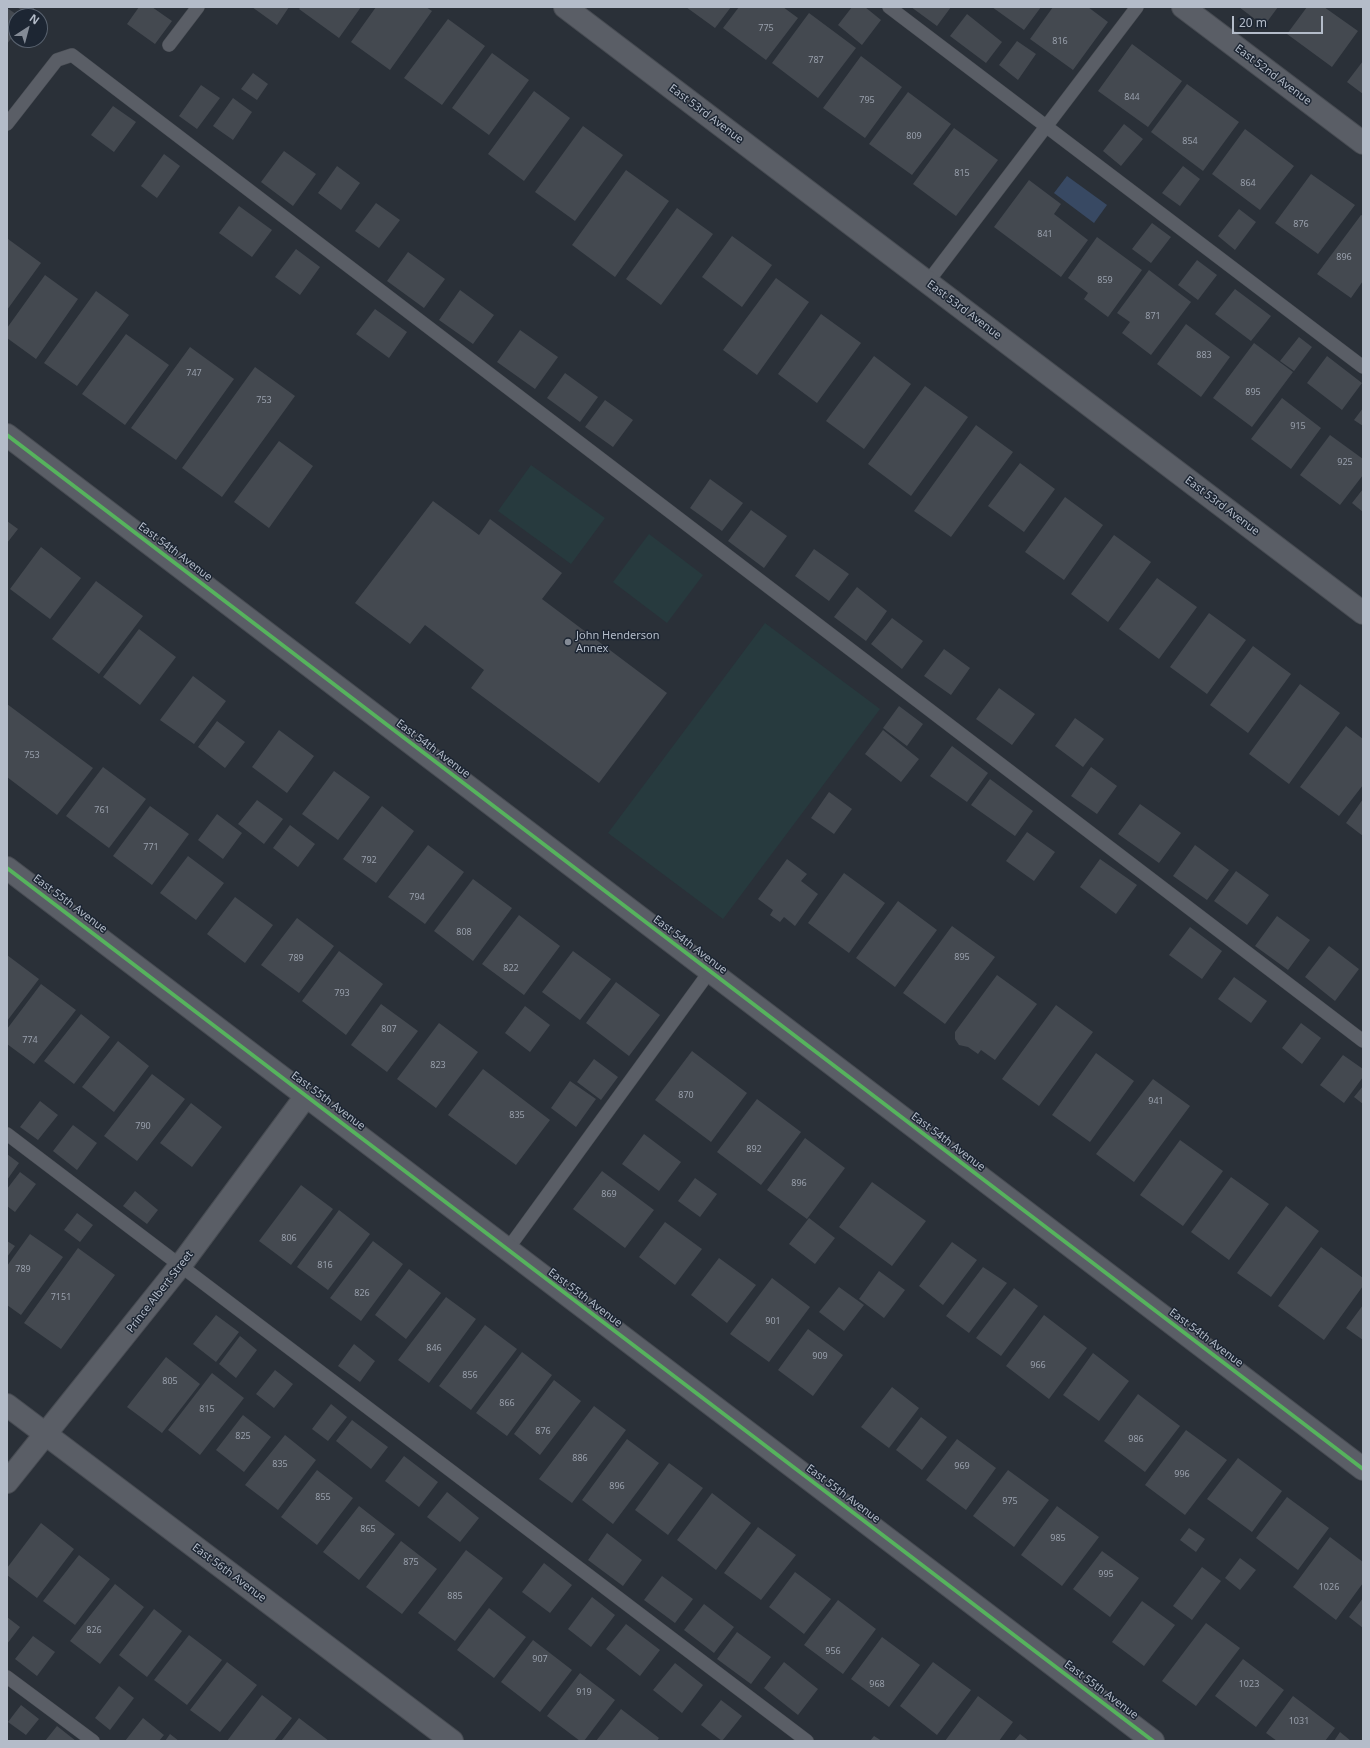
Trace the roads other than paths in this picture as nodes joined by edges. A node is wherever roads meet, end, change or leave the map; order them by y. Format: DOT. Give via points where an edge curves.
graph roads {
  1 [pos="198,7"];
  2 [pos="564,7"];
  3 [pos="889,7"];
  4 [pos="1137,7"];
  5 [pos="1183,7"];
  6 [pos="169,45"];
  7 [pos="7,124"];
  8 [pos="1046,126"];
  9 [pos="1363,143"];
  10 [pos="927,282"];
  11 [pos="1363,367"];
  12 [pos="7,435"];
  13 [pos="1363,613"];
  14 [pos="7,868"];
  15 [pos="710,971"];
  16 [pos="1363,1041"];
  17 [pos="306,1096"];
  18 [pos="7,1134"];
  19 [pos="507,1250"];
  20 [pos="180,1266"];
  21 [pos="7,1405"];
  22 [pos="45,1435"];
  23 [pos="1363,1469"];
  24 [pos="7,1482"];
  25 [pos="7,1676"];
  26 [pos="93,1741"];
  27 [pos="452,1741"];
  28 [pos="807,1741"];
  29 [pos="1153,1741"];
  1 -- 6 [label="lane"];
  2 -- 10 [label="street, East 53rd Avenue"];
  3 -- 8 [label="lane"];
  4 -- 8 [label="lane"];
  5 -- 9 [label="street, East 52nd Avenue"];
  7 -- 16 [label="lane" via="57,60 72,55"];
  8 -- 10 [label="lane"];
  8 -- 11 [label="lane"];
  10 -- 13 [label="street, East 53rd Avenue"];
  12 -- 15 [label="street, East 54th Avenue"];
  14 -- 17 [label="street, East 55th Avenue"];
  15 -- 19 [label="lane"];
  15 -- 23 [label="street, East 54th Avenue"];
  17 -- 19 [label="street, East 55th Avenue"];
  17 -- 20 [label="street, Prince Albert Street"];
  18 -- 20 [label="lane"];
  19 -- 29 [label="street, East 55th Avenue"];
  20 -- 22 [label="street, Prince Albert Street"];
  20 -- 28 [label="lane"];
  21 -- 22 [label="street, East 56th Avenue"];
  22 -- 24 [label="street, Prince Albert Street"];
  22 -- 27 [label="street, East 56th Avenue"];
  25 -- 26 [label="lane"];
}
